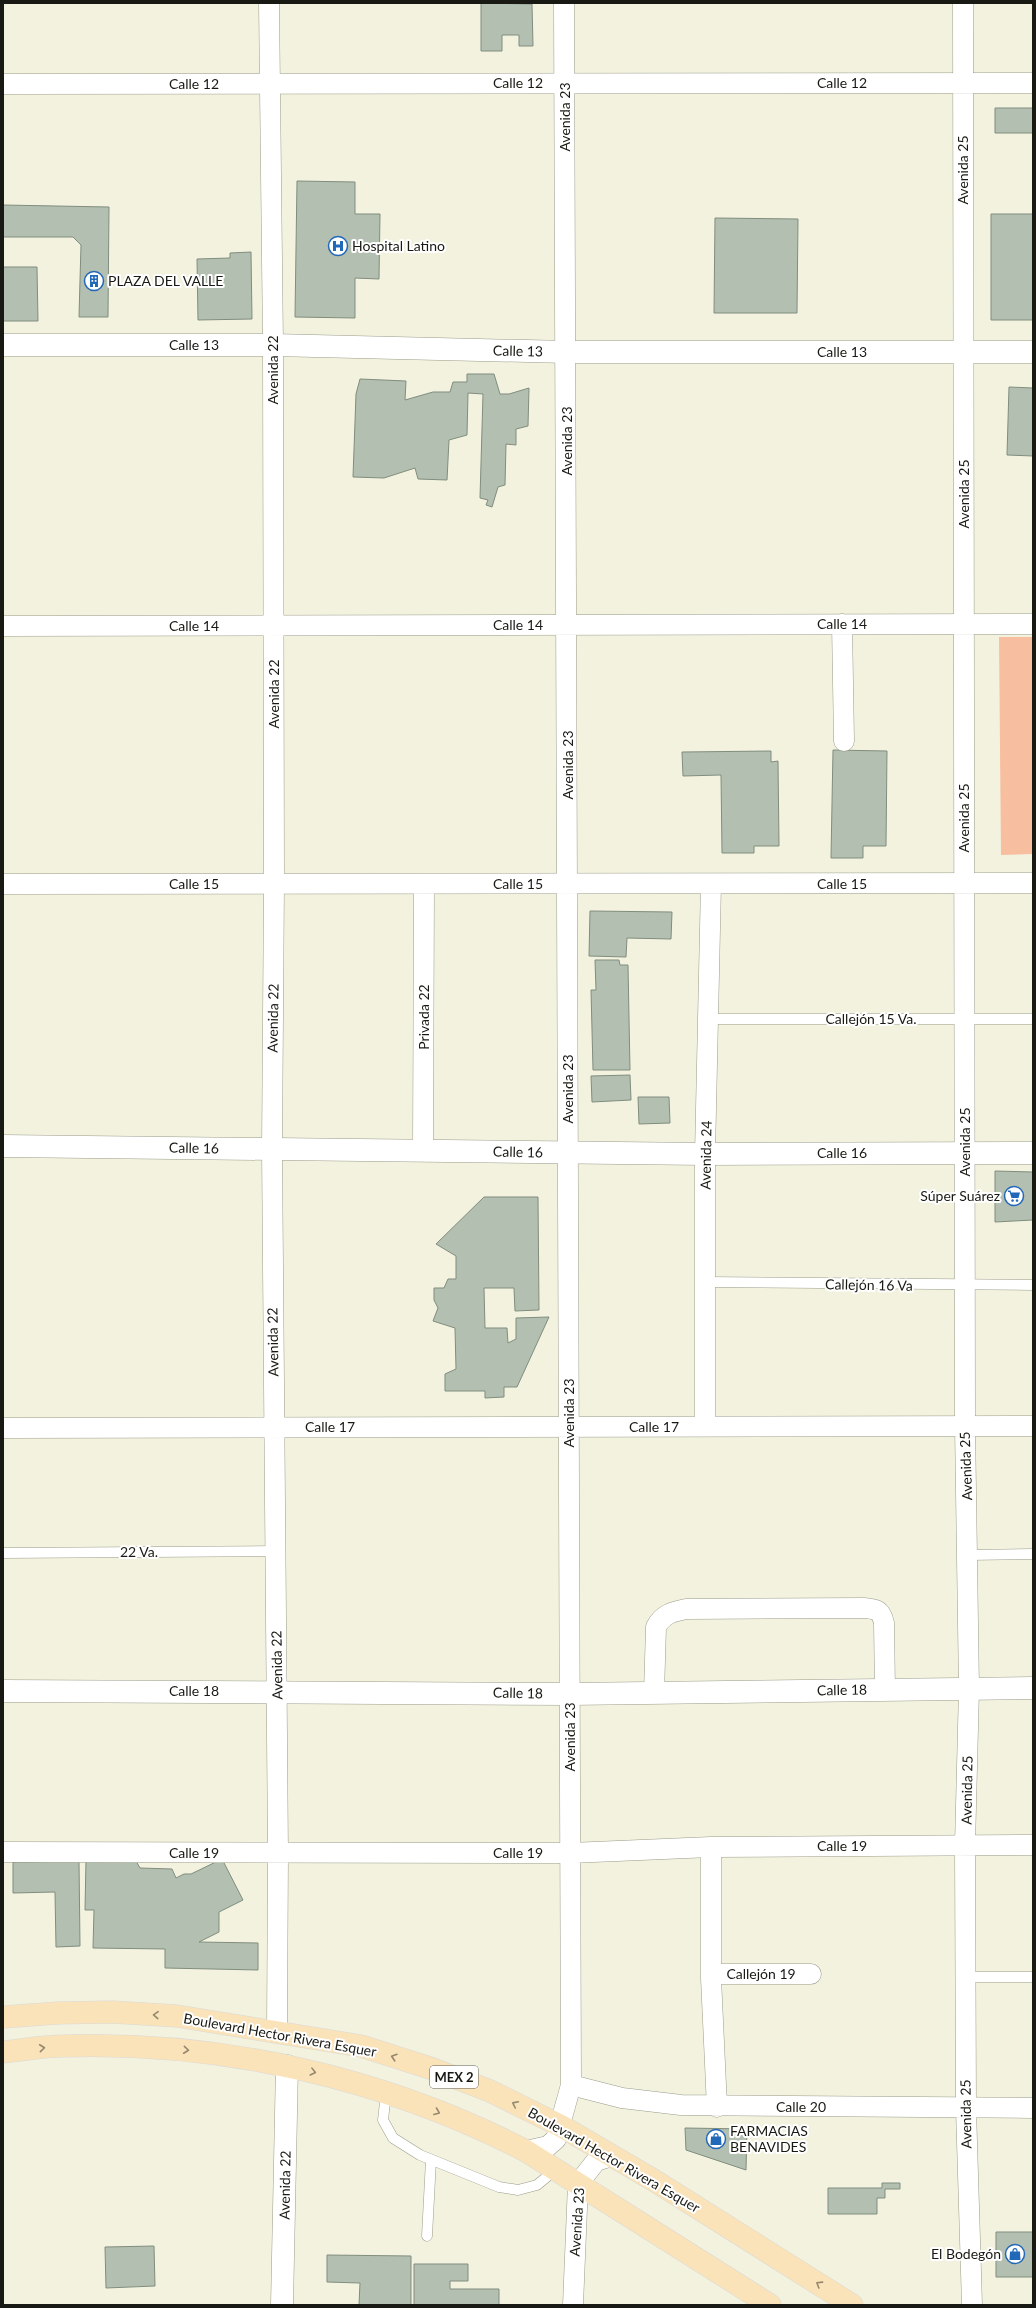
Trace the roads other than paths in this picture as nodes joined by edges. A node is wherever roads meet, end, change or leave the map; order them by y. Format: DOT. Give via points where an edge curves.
graph roads {
  1 [pos="269,3"];
  2 [pos="564,3"];
  3 [pos="963,3"];
  4 [pos="565,83"];
  5 [pos="963,83"];
  6 [pos="1033,83"];
  7 [pos="3,84"];
  8 [pos="270,84"];
  9 [pos="3,345"];
  10 [pos="273,345"];
  11 [pos="567,352"];
  12 [pos="964,352"];
  13 [pos="1033,352"];
  14 [pos="842,624"];
  15 [pos="964,624"];
  16 [pos="1033,624"];
  17 [pos="274,625"];
  18 [pos="568,625"];
  19 [pos="3,626"];
  20 [pos="844,741"];
  21 [pos="3,884"];
  22 [pos="274,884"];
  23 [pos="424,884"];
  24 [pos="568,884"];
  25 [pos="711,884"];
  26 [pos="964,884"];
  27 [pos="1033,884"];
  28 [pos="708,1019"];
  29 [pos="964,1019"];
  30 [pos="1033,1019"];
  31 [pos="3,1146"];
  32 [pos="272,1149"];
  33 [pos="423,1150"];
  34 [pos="568,1152"];
  35 [pos="964,1153"];
  36 [pos="1033,1153"];
  37 [pos="705,1154"];
  38 [pos="705,1282"];
  39 [pos="1033,1285"];
  40 [pos="965,1286"];
  41 [pos="705,1426"];
  42 [pos="965,1426"];
  43 [pos="1033,1426"];
  44 [pos="274,1427"];
  45 [pos="569,1427"];
  46 [pos="3,1428"];
  47 [pos="275,1551"];
  48 [pos="3,1553"];
  49 [pos="1033,1554"];
  50 [pos="968,1555"];
  51 [pos="969,1688"];
  52 [pos="1033,1688"];
  53 [pos="885,1690"];
  54 [pos="3,1691"];
  55 [pos="277,1691"];
  56 [pos="654,1693"];
  57 [pos="570,1694"];
  58 [pos="965,1845"];
  59 [pos="1033,1845"];
  60 [pos="711,1847"];
  61 [pos="3,1852"];
  62 [pos="570,1852"];
  63 [pos="278,1853"];
  64 [pos="711,1974"];
  65 [pos="811,1974"];
  66 [pos="966,1977"];
  67 [pos="1033,1977"];
  68 [pos="3,2017"];
  69 [pos="277,2032"];
  70 [pos="3,2052"];
  71 [pos="288,2066"];
  72 [pos="571,2084"];
  73 [pos="386,2093"];
  74 [pos="718,2107"];
  75 [pos="1033,2108"];
  76 [pos="966,2109"];
  77 [pos="561,2126"];
  78 [pos="526,2151"];
  79 [pos="612,2156"];
  80 [pos="431,2160"];
  81 [pos="555,2170"];
  82 [pos="578,2184"];
  83 [pos="427,2236"];
  84 [pos="282,2305"];
  85 [pos="573,2305"];
  86 [pos="770,2305"];
  87 [pos="852,2305"];
  88 [pos="972,2305"];
  1 -- 8 [label="street, Avenida 22"];
  2 -- 4 [label="street, Avenida 23"];
  3 -- 5 [label="street, Avenida 25"];
  4 -- 5 [label="street, Calle 12"];
  4 -- 8 [label="street, Calle 12"];
  4 -- 11 [label="street, Avenida 23"];
  5 -- 6 [label="street, Calle 12"];
  5 -- 12 [label="street, Avenida 25"];
  7 -- 8 [label="street, Calle 12"];
  8 -- 10 [label="street, Avenida 22"];
  9 -- 10 [label="street, Calle 13"];
  10 -- 11 [label="street, Calle 13"];
  10 -- 17 [label="street, Avenida 22"];
  11 -- 12 [label="street, Calle 13"];
  11 -- 18 [label="street, Avenida 23"];
  12 -- 13 [label="street, Calle 13"];
  12 -- 15 [label="street, Avenida 25"];
  14 -- 15 [label="street, Calle 14"];
  14 -- 18 [label="street, Calle 14"];
  14 -- 20 [label="street"];
  15 -- 16 [label="street, Calle 14"];
  15 -- 26 [label="street, Avenida 25"];
  17 -- 18 [label="street, Calle 14"];
  17 -- 19 [label="street, Calle 14"];
  17 -- 22 [label="street, Avenida 22"];
  18 -- 24 [label="street, Avenida 23"];
  21 -- 22 [label="street, Calle 15"];
  22 -- 23 [label="street, Calle 15"];
  22 -- 32 [label="street, Avenida 22"];
  23 -- 24 [label="street, Calle 15"];
  23 -- 33 [label="street, Privada 22"];
  24 -- 25 [label="street, Calle 15"];
  24 -- 34 [label="street, Avenida 23"];
  25 -- 26 [label="street, Calle 15"];
  25 -- 28 [label="street, Avenida 24"];
  26 -- 27 [label="street, Calle 15"];
  26 -- 29 [label="street, Avenida 25"];
  28 -- 29 [label="lane, Callejón 15 Va."];
  28 -- 37 [label="street, Avenida 24"];
  29 -- 30 [label="lane, Callejón 15 Va."];
  29 -- 35 [label="street, Avenida 25"];
  31 -- 32 [label="street, Calle 16"];
  32 -- 33 [label="street, Calle 16"];
  32 -- 44 [label="street, Avenida 22"];
  33 -- 34 [label="street, Calle 16"];
  34 -- 37 [label="street, Calle 16"];
  34 -- 45 [label="street, Avenida 23"];
  35 -- 36 [label="street, Calle 16"];
  35 -- 37 [label="street, Calle 16"];
  35 -- 40 [label="street, Avenida 25"];
  37 -- 38 [label="street, Avenida 24"];
  38 -- 40 [label="lane, Callejón 16 Va"];
  38 -- 41 [label="street, Avenida 24"];
  39 -- 40 [label="lane, Callejón 16 Va"];
  40 -- 42 [label="street, Avenida 25"];
  41 -- 42 [label="street, Calle 17"];
  41 -- 45 [label="street, Calle 17"];
  42 -- 43 [label="street, Calle 17"];
  42 -- 50 [label="street, Avenida 25"];
  44 -- 45 [label="street, Calle 17"];
  44 -- 46 [label="street, Calle 17"];
  44 -- 47 [label="street, Avenida 22"];
  45 -- 57 [label="street, Avenida 23"];
  47 -- 48 [label="lane, 22 Va."];
  47 -- 55 [label="street, Avenida 22"];
  49 -- 50 [label="lane"];
  50 -- 51 [label="street, Avenida 25"];
  51 -- 52 [label="street, Calle 18"];
  51 -- 53 [label="street, Calle 18"];
  51 -- 58 [label="street, Avenida 25"];
  53 -- 56 [label="street, Calle 18"];
  53 -- 56 [label="street" via="884,1623 882,1613 877,1610 686,1609 669,1612 656,1627"];
  54 -- 55 [label="street, Calle 18"];
  55 -- 57 [label="street, Calle 18"];
  55 -- 63 [label="street, Avenida 22"];
  56 -- 57 [label="street, Calle 18"];
  57 -- 62 [label="street, Avenida 23"];
  58 -- 59 [label="street, Calle 19"];
  58 -- 60 [label="street, Calle 19"];
  58 -- 66 [label="street, Avenida 25"];
  60 -- 62 [label="street, Calle 19"];
  60 -- 64 [label="street"];
  61 -- 63 [label="street, Calle 19"];
  62 -- 63 [label="street, Calle 19"];
  62 -- 72 [label="street, Avenida 23"];
  63 -- 69 [label="street, Avenida 22"];
  64 -- 65 [label="street, Callejón 19"];
  64 -- 74 [label="street"];
  66 -- 67 [label="lane"];
  66 -- 76 [label="street, Avenida 25"];
  69 -- 68 [label="main road, Boulevard Hector Rivera Esquer / MEX 2, one-way" via="177,2016 112,2012"];
  77 -- 69 [label="main road, Boulevard Hector Rivera Esquer / MEX 2, one-way" via="490,2091 433,2069 361,2046"];
  70 -- 71 [label="main road, Boulevard Hector Rivera Esquer / MEX 2, one-way" via="62,2046 130,2046 186,2050"];
  71 -- 73 [label="main road, Boulevard Hector Rivera Esquer / MEX 2, one-way"];
  71 -- 84 [label="street, Avenida 22"];
  72 -- 74 [label="street, Calle 20" via="622,2098"];
  72 -- 77 [label="street, Avenida 23"];
  73 -- 78 [label="main road, Boulevard Hector Rivera Esquer / MEX 2, one-way" via="494,2135"];
  73 -- 80 [label="lane" via="383,2120 393,2138 420,2156"];
  74 -- 76 [label="street, Calle 20"];
  75 -- 76 [label="street, Calle 20"];
  76 -- 88 [label="street, Avenida 25"];
  77 -- 78 [label="street, Avenida 23" via="556,2139 548,2146"];
  77 -- 79 [label="main road, Boulevard Hector Rivera Esquer / MEX 2"];
  78 -- 81 [label="main road, Boulevard Hector Rivera Esquer / MEX 2"];
  79 -- 82 [label="street, Avenida 23" via="596,2160"];
  87 -- 79 [label="main road, Boulevard Hector Rivera Esquer / MEX 2, one-way"];
  80 -- 81 [label="lane" via="499,2187 518,2190 537,2185"];
  80 -- 83 [label="lane"];
  81 -- 82 [label="main road, Boulevard Hector Rivera Esquer / MEX 2"];
  82 -- 85 [label="street, Avenida 23"];
  82 -- 86 [label="main road, Boulevard Hector Rivera Esquer / MEX 2"];
}
